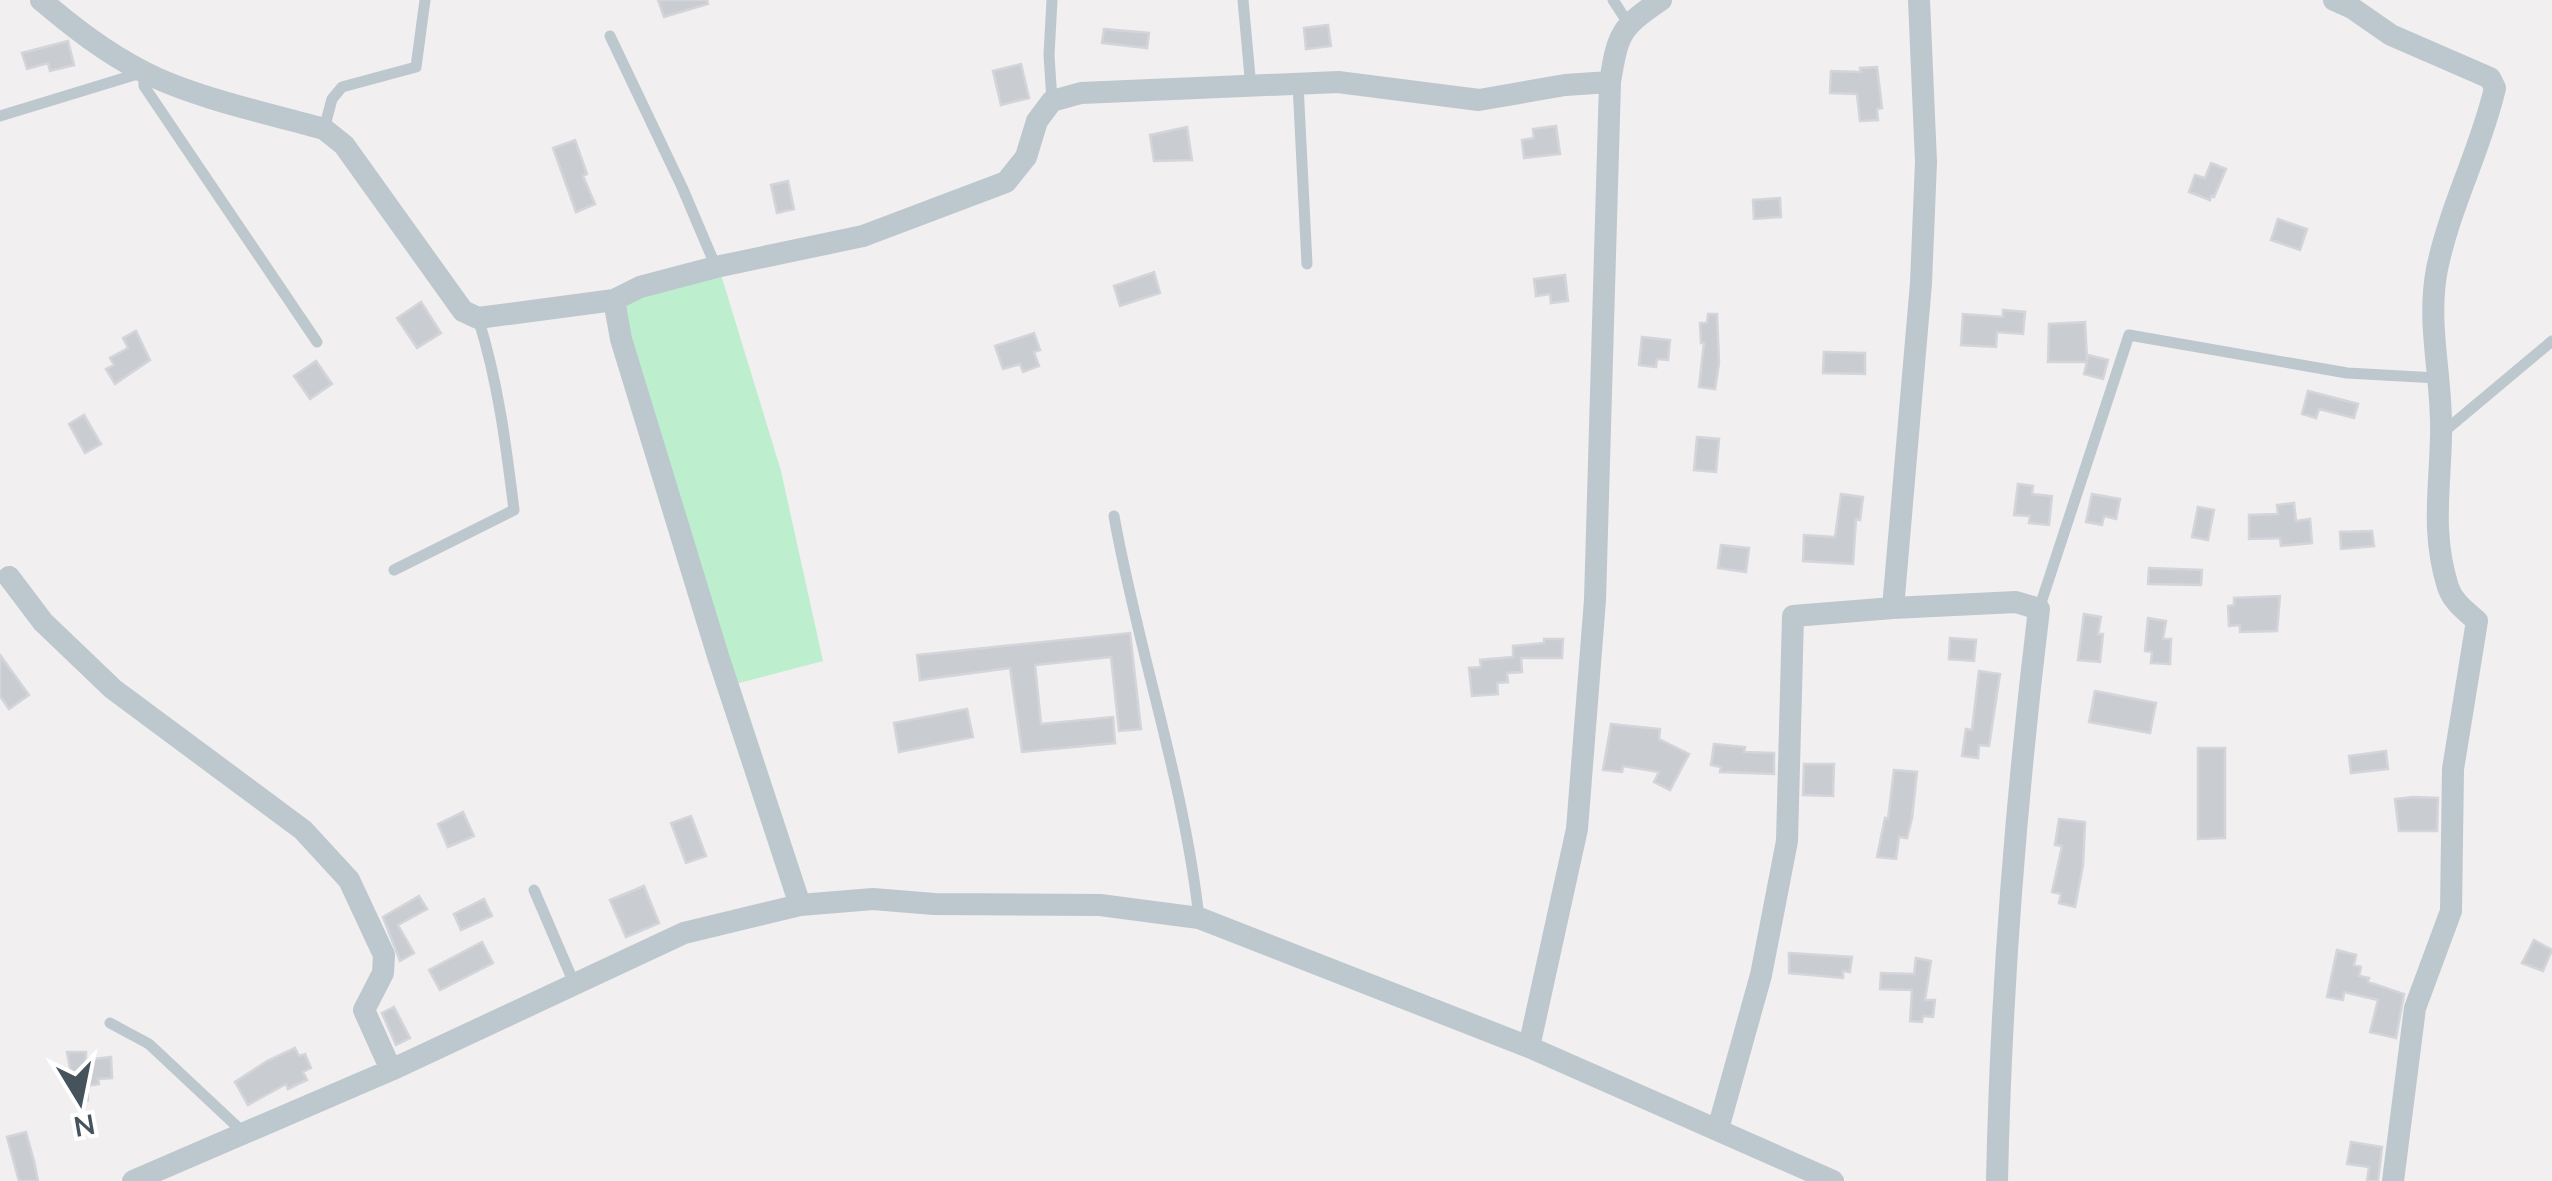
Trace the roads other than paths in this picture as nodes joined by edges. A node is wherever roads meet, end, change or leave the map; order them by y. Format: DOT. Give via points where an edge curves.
graph roads {
  1 [pos="41,0"];
  2 [pos="424,0"];
  3 [pos="1052,0"];
  4 [pos="1244,0"];
  5 [pos="1613,0"];
  6 [pos="1661,0"];
  7 [pos="1919,0"];
  8 [pos="2334,0"];
  9 [pos="1628,22"];
  10 [pos="610,36"];
  11 [pos="144,72"];
  12 [pos="1610,82"];
  13 [pos="1298,84"];
  14 [pos="1251,88"];
  15 [pos="1052,101"];
  16 [pos="0,116"];
  17 [pos="324,128"];
  18 [pos="1307,264"];
  19 [pos="716,267"];
  20 [pos="614,300"];
  21 [pos="478,318"];
  22 [pos="2552,341"];
  23 [pos="317,342"];
  24 [pos="2437,378"];
  25 [pos="2442,434"];
  26 [pos="1114,516"];
  27 [pos="394,570"];
  28 [pos="10,577"];
  29 [pos="1894,608"];
  30 [pos="2038,609"];
  31 [pos="534,890"];
  32 [pos="800,905"];
  33 [pos="1199,918"];
  34 [pos="574,982"];
  35 [pos="110,1024"];
  36 [pos="1529,1046"];
  37 [pos="392,1070"];
  38 [pos="1718,1129"];
  39 [pos="245,1134"];
  40 [pos="133,1181"];
  41 [pos="1832,1181"];
  42 [pos="1997,1181"];
  43 [pos="2393,1181"];
  1 -- 11 [label="street"];
  2 -- 17 [label="lane" via="416,67 342,87"];
  3 -- 15 [label="lane"];
  4 -- 14 [label="lane"];
  5 -- 9 [label="lane"];
  6 -- 9 [label="street"];
  7 -- 29 [label="street" via="1926,162 1922,266"];
  8 -- 24 [label="street" via="2390,35 2490,78 2496,88 2438,267 2432,330"];
  9 -- 12 [label="street"];
  10 -- 19 [label="lane"];
  11 -- 16 [label="lane"];
  11 -- 17 [label="street"];
  11 -- 23 [label="lane" via="144,86"];
  12 -- 13 [label="street" via="1479,100 1338,82"];
  12 -- 36 [label="street" via="1595,600 1577,829"];
  13 -- 14 [label="street"];
  13 -- 18 [label="lane"];
  14 -- 15 [label="street" via="1081,93"];
  15 -- 19 [label="street" via="1026,157 1006,182 863,236"];
  17 -- 21 [label="street" via="344,145 463,311"];
  19 -- 20 [label="street"];
  20 -- 21 [label="street"];
  20 -- 32 [label="street" via="706,618"];
  21 -- 27 [label="lane" via="504,427 514,510"];
  22 -- 25 [label="lane"];
  24 -- 25 [label="street"];
  24 -- 30 [label="lane" via="2348,374 2129,335"];
  25 -- 43 [label="street" via="2435,506 2440,554 2453,598 2478,621 2453,769 2451,911 2415,1008"];
  26 -- 33 [label="lane" via="1180,798"];
  28 -- 37 [label="street" via="43,622 113,689 304,830 349,880 384,955 383,973 364,1010"];
  29 -- 30 [label="street" via="2016,602"];
  29 -- 38 [label="street" via="1793,616 1787,841 1761,974"];
  30 -- 42 [label="street" via="2009,898"];
  31 -- 34 [label="lane"];
  32 -- 33 [label="street" via="1100,905"];
  32 -- 34 [label="street" via="684,933"];
  33 -- 36 [label="street"];
  34 -- 37 [label="street"];
  35 -- 39 [label="lane" via="149,1044"];
  36 -- 38 [label="street"];
  37 -- 39 [label="street"];
  38 -- 41 [label="street"];
  39 -- 40 [label="street"];
}
